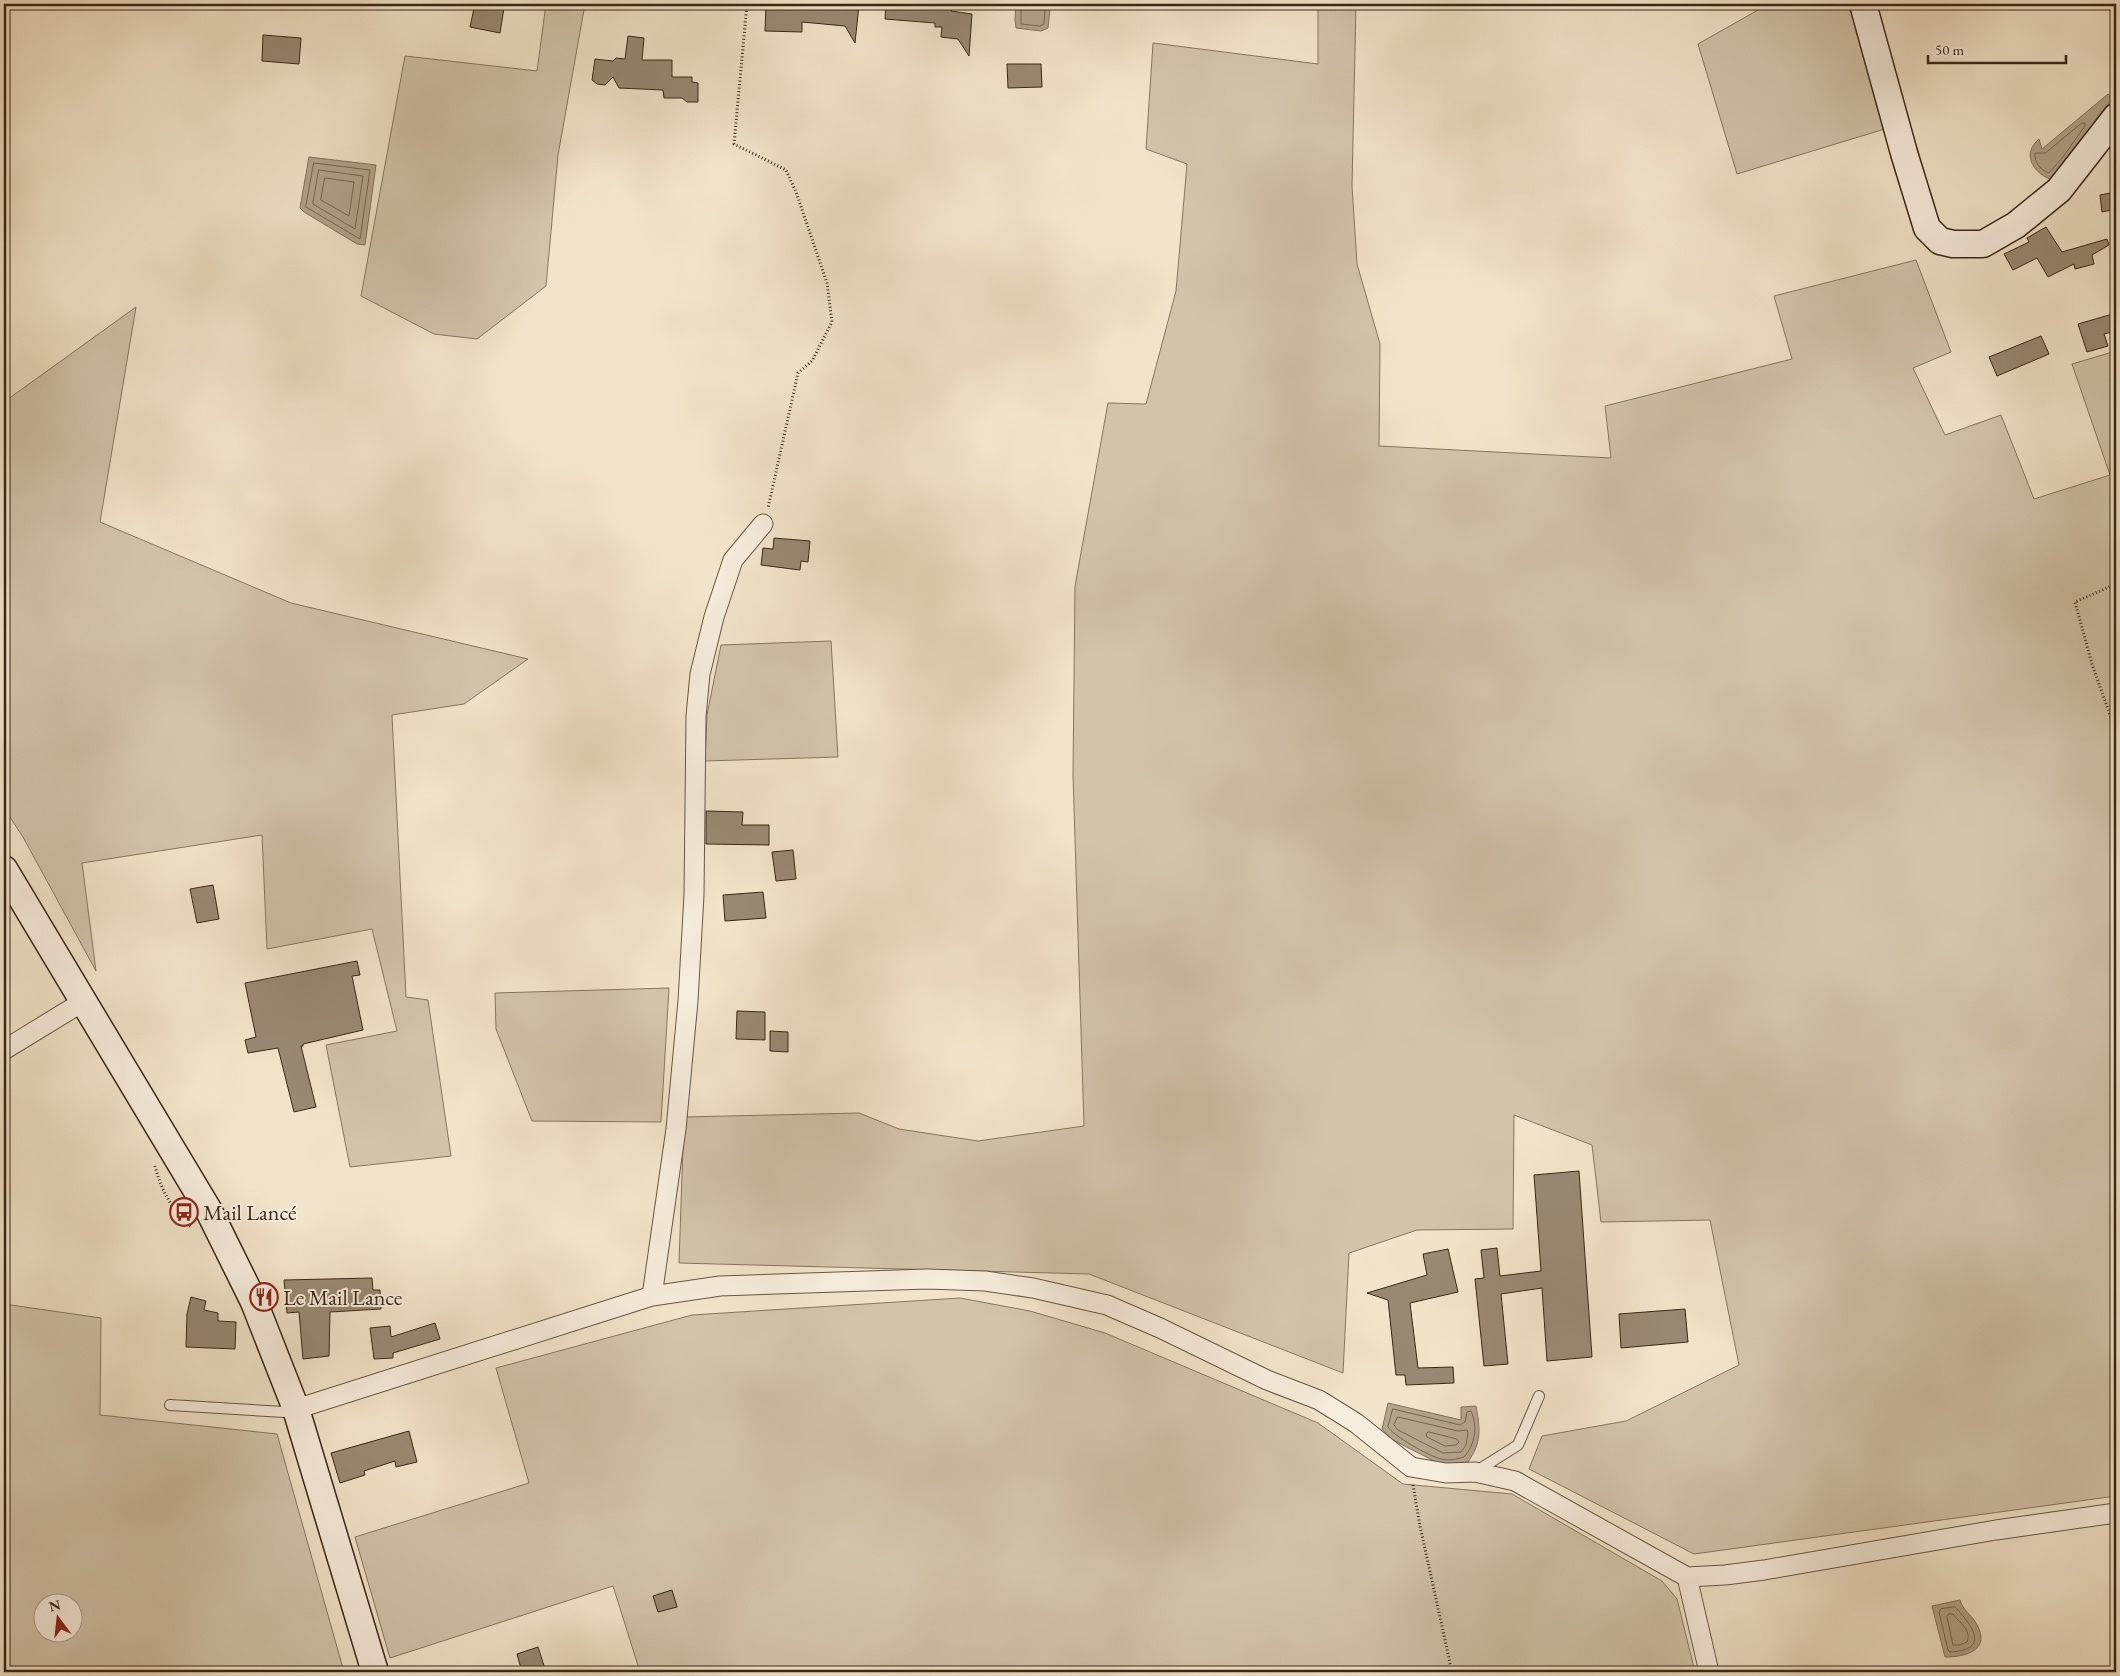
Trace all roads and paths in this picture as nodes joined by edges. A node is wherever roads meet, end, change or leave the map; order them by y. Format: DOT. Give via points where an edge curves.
graph roads {
  1 [pos="747,4"];
  2 [pos="1863,4"];
  3 [pos="2116,116"];
  4 [pos="763,524"];
  5 [pos="2116,584"];
  6 [pos="2116,732"];
  7 [pos="4,869"];
  8 [pos="84,1001"];
  9 [pos="4,1050"];
  10 [pos="154,1162"];
  11 [pos="198,1234"];
  12 [pos="652,1296"];
  13 [pos="1539,1396"];
  14 [pos="170,1405"];
  15 [pos="296,1409"];
  16 [pos="1410,1467"];
  17 [pos="1475,1472"];
  18 [pos="2116,1512"];
  19 [pos="1687,1577"];
  20 [pos="375,1672"];
  21 [pos="1452,1672"];
  22 [pos="1708,1672"];
  1 -- 4 [label="path" via="734,144 786,170 827,283 832,322 812,361 798,373"];
  2 -- 3 [label="main road" via="1927,228 1940,241 1983,244 2016,225 2059,190"];
  4 -- 12 [label="street" via="733,560 700,674 688,1001 676,1129"];
  5 -- 6 [label="path" via="2074,602"];
  7 -- 8 [label="main road"];
  8 -- 9 [label="street"];
  8 -- 15 [label="main road" via="208,1211 254,1302"];
  10 -- 11 [label="path" via="158,1179 178,1216"];
  12 -- 15 [label="street"];
  12 -- 16 [label="street" via="720,1286 927,1280 985,1281 1033,1288 1107,1305 1267,1380 1319,1400 1356,1423"];
  13 -- 17 [label="lane" via="1518,1445"];
  14 -- 15 [label="lane" via="284,1412"];
  15 -- 20 [label="main road"];
  16 -- 17 [label="street" via="1446,1473"];
  16 -- 21 [label="path"];
  17 -- 19 [label="street" via="1515,1481"];
  18 -- 19 [label="street" via="1764,1570"];
  19 -- 22 [label="street"];
}
